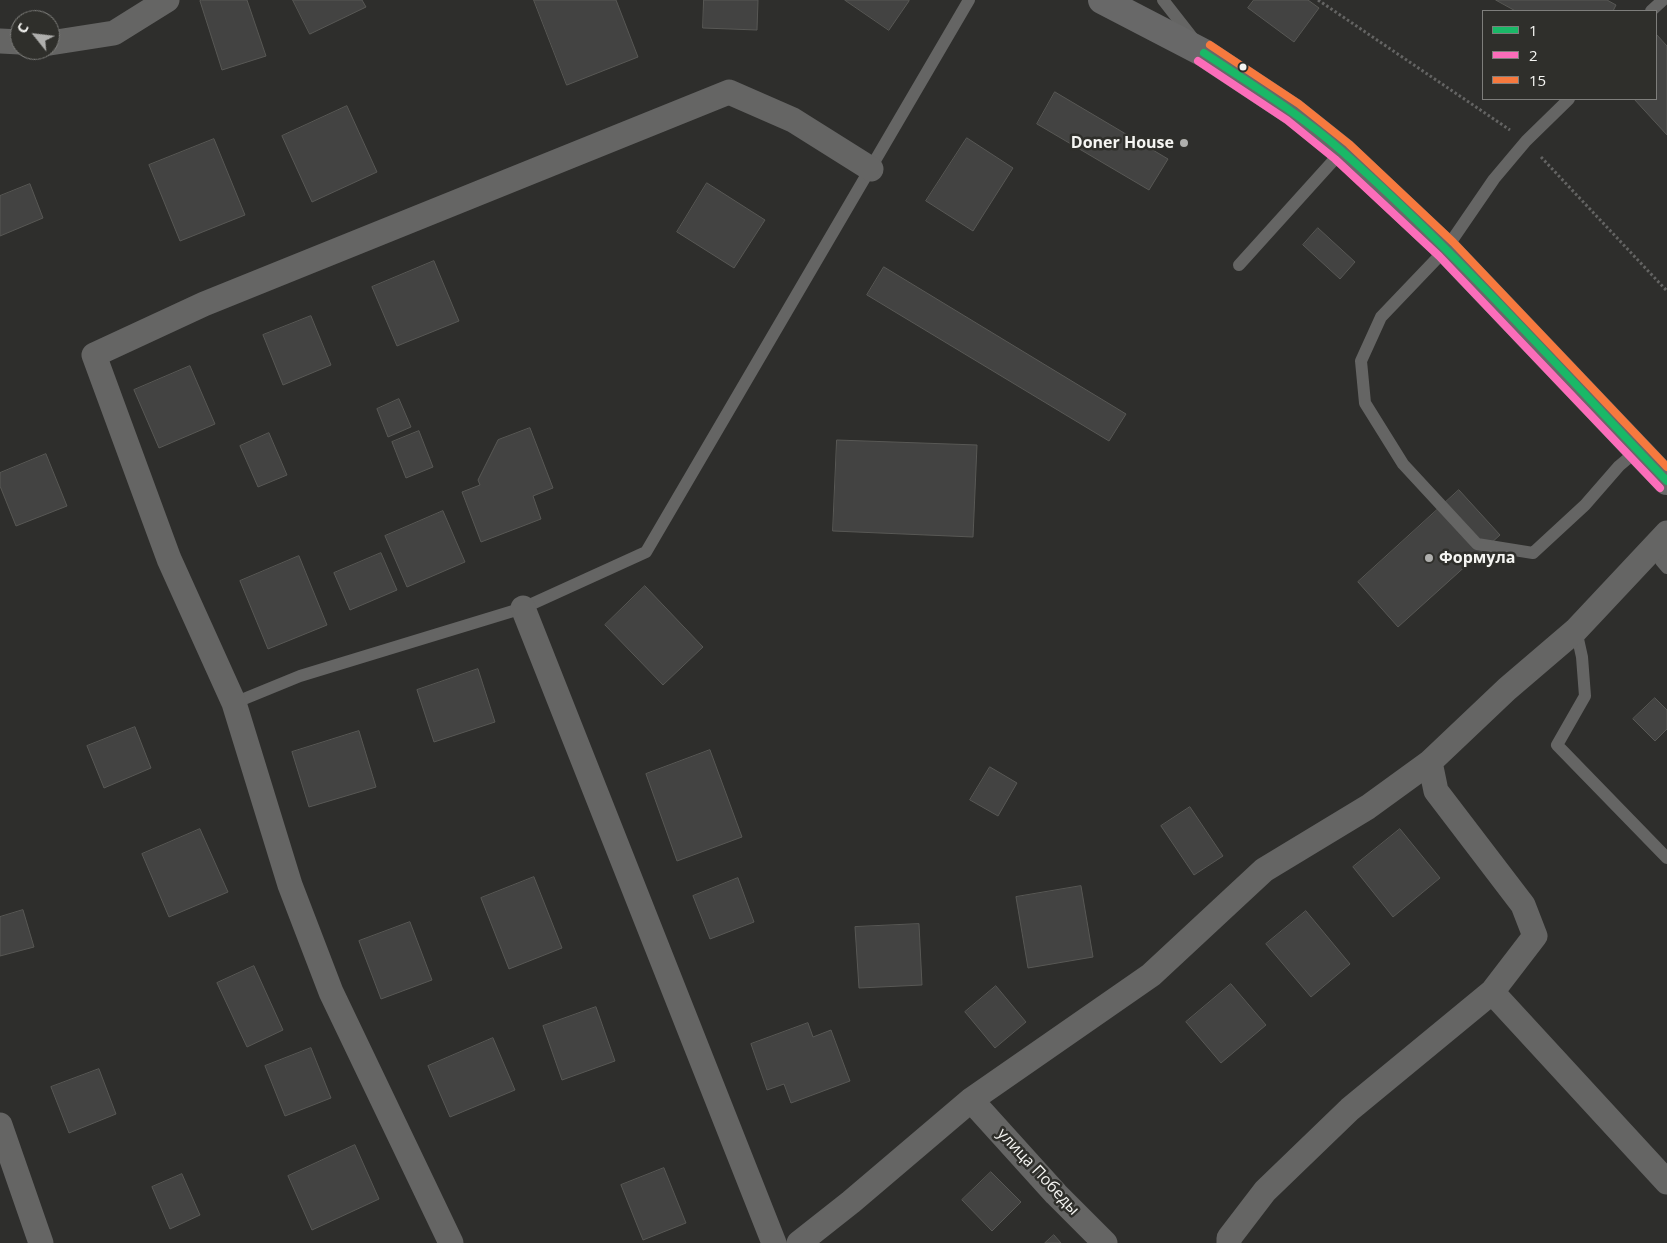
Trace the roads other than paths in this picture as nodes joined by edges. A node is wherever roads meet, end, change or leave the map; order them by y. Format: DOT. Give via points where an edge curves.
graph roads {
  1 [pos="167,0"];
  2 [pos="969,0"];
  3 [pos="1102,0"];
  4 [pos="1163,0"];
  5 [pos="1663,0"];
  6 [pos="1652,10"];
  7 [pos="60,41"];
  8 [pos="1204,53"];
  9 [pos="1568,100"];
  10 [pos="1342,151"];
  11 [pos="871,168"];
  12 [pos="1446,249"];
  13 [pos="1239,265"];
  14 [pos="1638,450"];
  15 [pos="1667,481"];
  16 [pos="1665,534"];
  17 [pos="1667,568"];
  18 [pos="523,608"];
  19 [pos="1576,630"];
  20 [pos="234,703"];
  21 [pos="1430,762"];
  22 [pos="1667,858"];
  23 [pos="1492,992"];
  24 [pos="971,1100"];
  25 [pos="0,1125"];
  26 [pos="1667,1182"];
  27 [pos="41,1243"];
  28 [pos="451,1243"];
  29 [pos="774,1243"];
  30 [pos="799,1243"];
  31 [pos="1105,1243"];
  32 [pos="1229,1243"];
  1 -- 7 [label="street" via="114,33"];
  2 -- 11 [label="lane"];
  3 -- 8 [label="main road"];
  4 -- 8 [label="lane"];
  5 -- 6 [label="lane"];
  8 -- 10 [label="main road" via="1294,112"];
  9 -- 12 [label="lane" via="1526,141 1494,179"];
  10 -- 12 [label="main road"];
  10 -- 13 [label="lane"];
  11 -- 18 [label="lane" via="646,552"];
  11 -- 20 [label="street" via="793,120 729,92 204,304 94,355 169,559"];
  12 -- 14 [label="main road"];
  12 -- 14 [label="lane" via="1381,317 1361,361 1365,403 1403,464 1477,544 1533,553"];
  14 -- 15 [label="main road"];
  16 -- 17 [label="lane" via="1661,561"];
  16 -- 19 [label="street"];
  18 -- 20 [label="lane" via="300,676"];
  18 -- 29 [label="street"];
  19 -- 21 [label="street" via="1507,689"];
  19 -- 22 [label="lane" via="1585,696 1558,745"];
  20 -- 28 [label="street" via="290,885 331,992"];
  21 -- 23 [label="street" via="1436,790 1524,905 1535,936"];
  21 -- 24 [label="street" via="1368,807 1264,870 1151,975"];
  23 -- 26 [label="street"];
  23 -- 32 [label="street" via="1343,1116 1266,1190"];
  24 -- 30 [label="street"];
  24 -- 31 [label="street, улица Победы"];
  25 -- 27 [label="street"];
}
